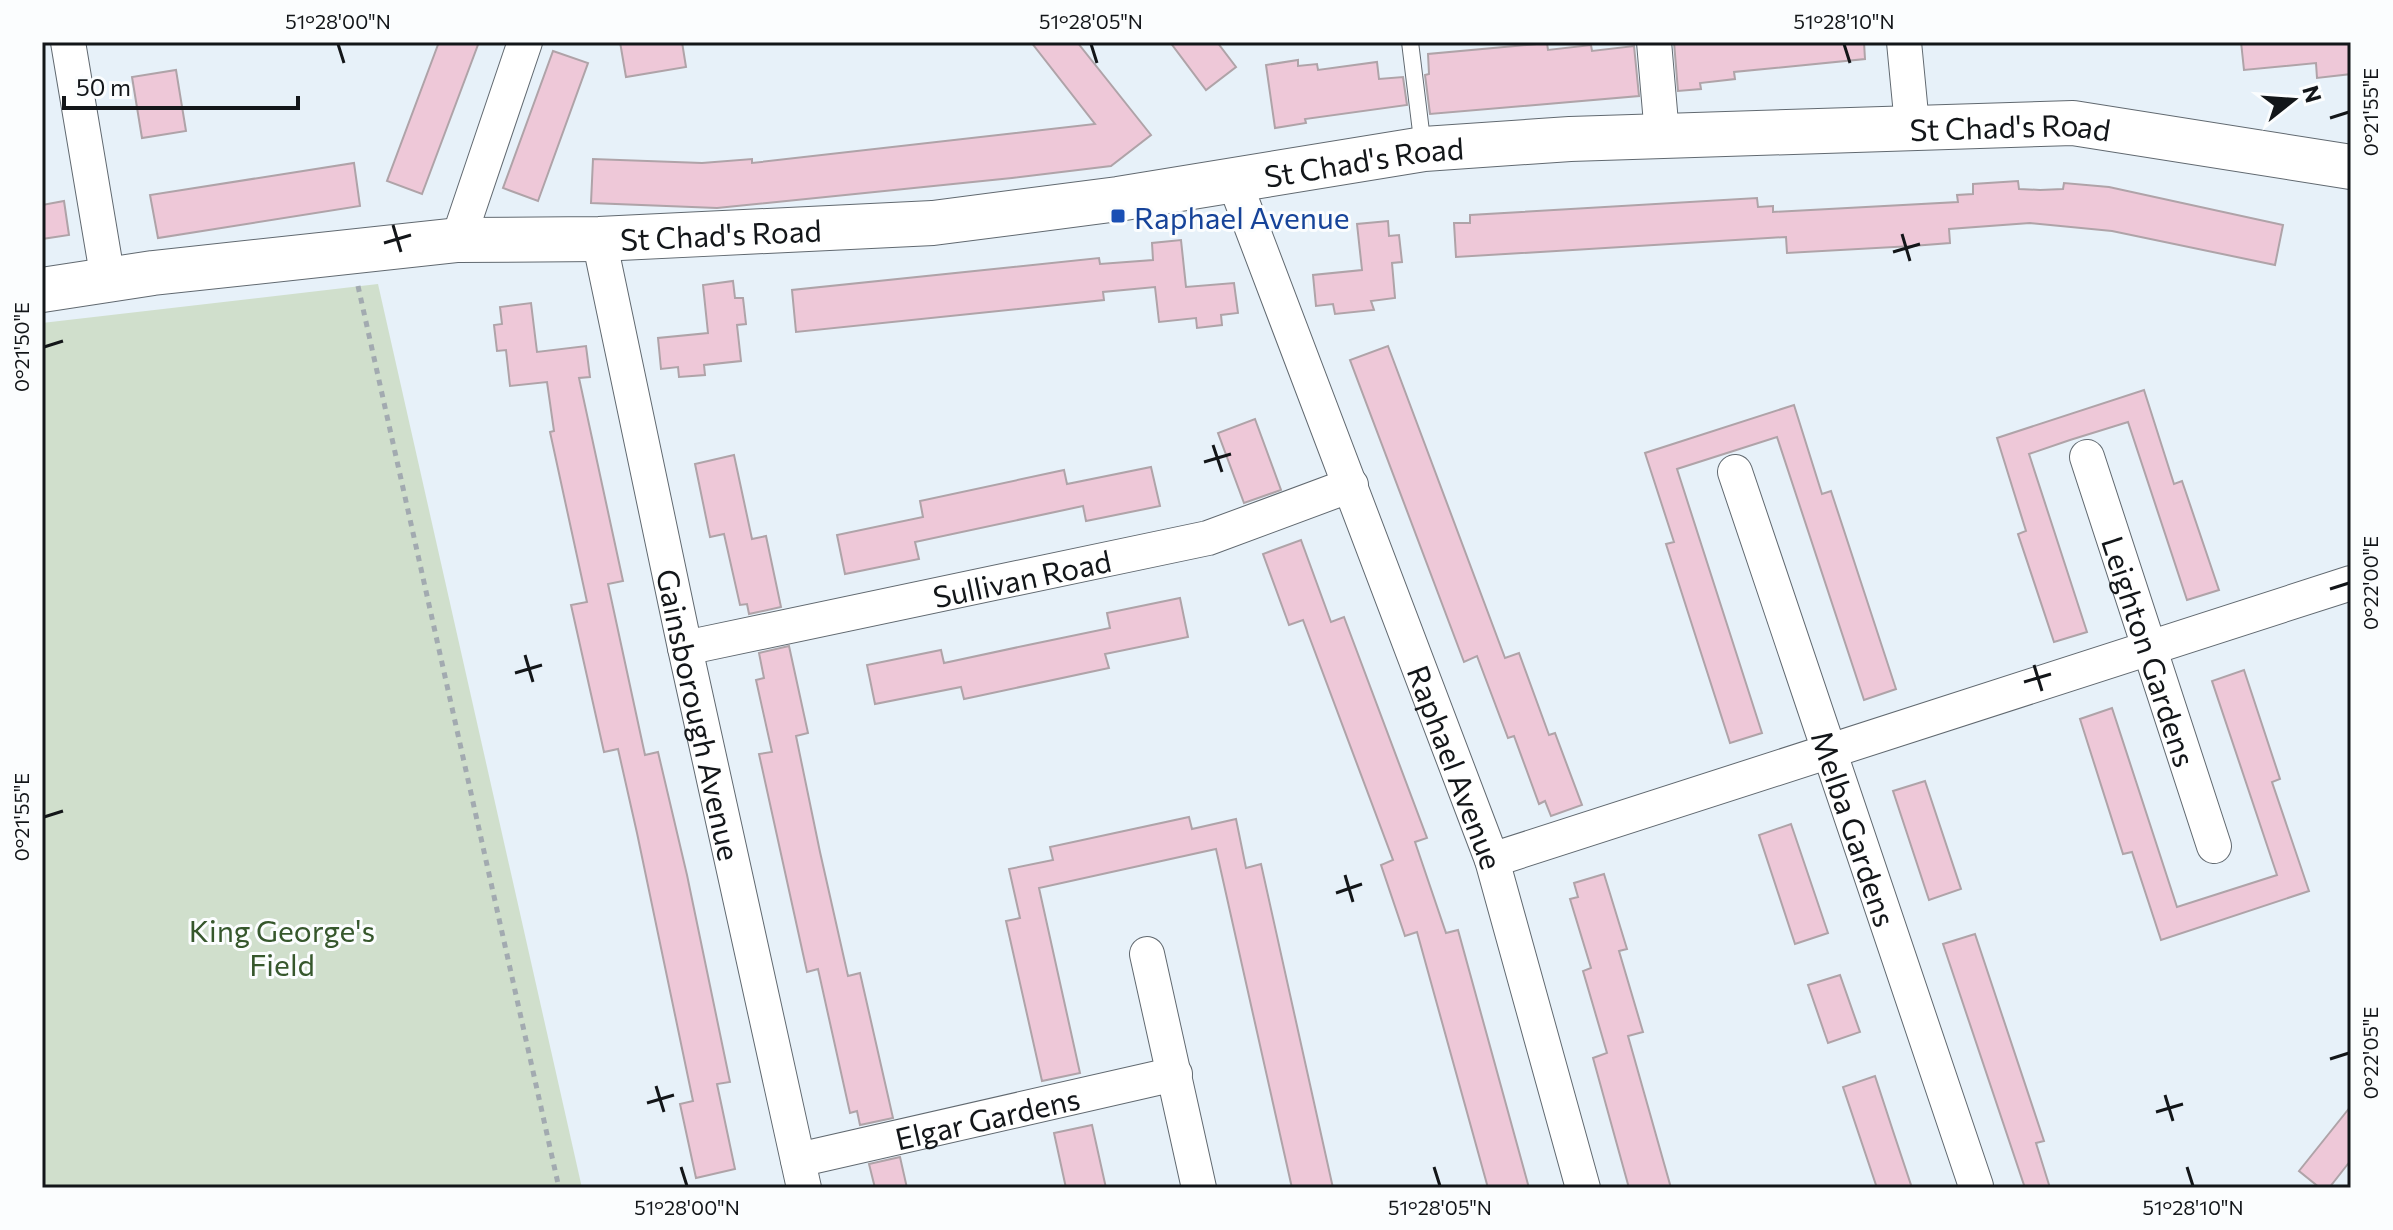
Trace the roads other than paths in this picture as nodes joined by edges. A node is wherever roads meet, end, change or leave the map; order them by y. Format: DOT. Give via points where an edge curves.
graph roads {
  1 [pos="68,42"];
  2 [pos="525,42"];
  3 [pos="1410,42"];
  4 [pos="1654,42"];
  5 [pos="1904,42"];
  6 [pos="1912,125"];
  7 [pos="1662,135"];
  8 [pos="1424,149"];
  9 [pos="2351,167"];
  10 [pos="1233,178"];
  11 [pos="599,239"];
  12 [pos="458,240"];
  13 [pos="108,280"];
  14 [pos="42,290"];
  15 [pos="2087,457"];
  16 [pos="1735,472"];
  17 [pos="1351,485"];
  18 [pos="2351,583"];
  19 [pos="2150,647"];
  20 [pos="685,648"];
  21 [pos="1827,752"];
  22 [pos="2214,846"];
  23 [pos="1492,860"];
  24 [pos="1147,954"];
  25 [pos="1175,1074"];
  26 [pos="801,1174"];
  27 [pos="1976,1186"];
  28 [pos="1199,1188"];
  29 [pos="1583,1188"];
  1 -- 13 [label="street"];
  2 -- 12 [label="street"];
  3 -- 8 [label="lane"];
  4 -- 7 [label="street"];
  5 -- 6 [label="street"];
  6 -- 7 [label="main road, St Chad's Road"];
  6 -- 9 [label="main road, St Chad's Road" via="2073,123"];
  7 -- 8 [label="main road, St Chad's Road"];
  8 -- 10 [label="main road, St Chad's Road"];
  10 -- 11 [label="main road, St Chad's Road" via="933,223"];
  10 -- 17 [label="street, Raphael Avenue"];
  11 -- 12 [label="main road, St Chad's Road"];
  11 -- 20 [label="street, Gainsborough Avenue"];
  12 -- 13 [label="main road, St Chad's Road"];
  13 -- 14 [label="main road, St Chad's Road"];
  15 -- 19 [label="street, Leighton Gardens"];
  16 -- 21 [label="street, Melba Gardens"];
  17 -- 20 [label="street, Sullivan Road" via="1208,538"];
  17 -- 23 [label="street, Raphael Avenue"];
  18 -- 19 [label="street"];
  19 -- 21 [label="street"];
  19 -- 22 [label="street, Leighton Gardens"];
  20 -- 26 [label="street, Gainsborough Avenue"];
  21 -- 23 [label="street"];
  21 -- 27 [label="street, Melba Gardens"];
  23 -- 29 [label="street, Raphael Avenue"];
  24 -- 25 [label="street"];
  25 -- 26 [label="street, Elgar Gardens"];
  25 -- 28 [label="street"];
}
